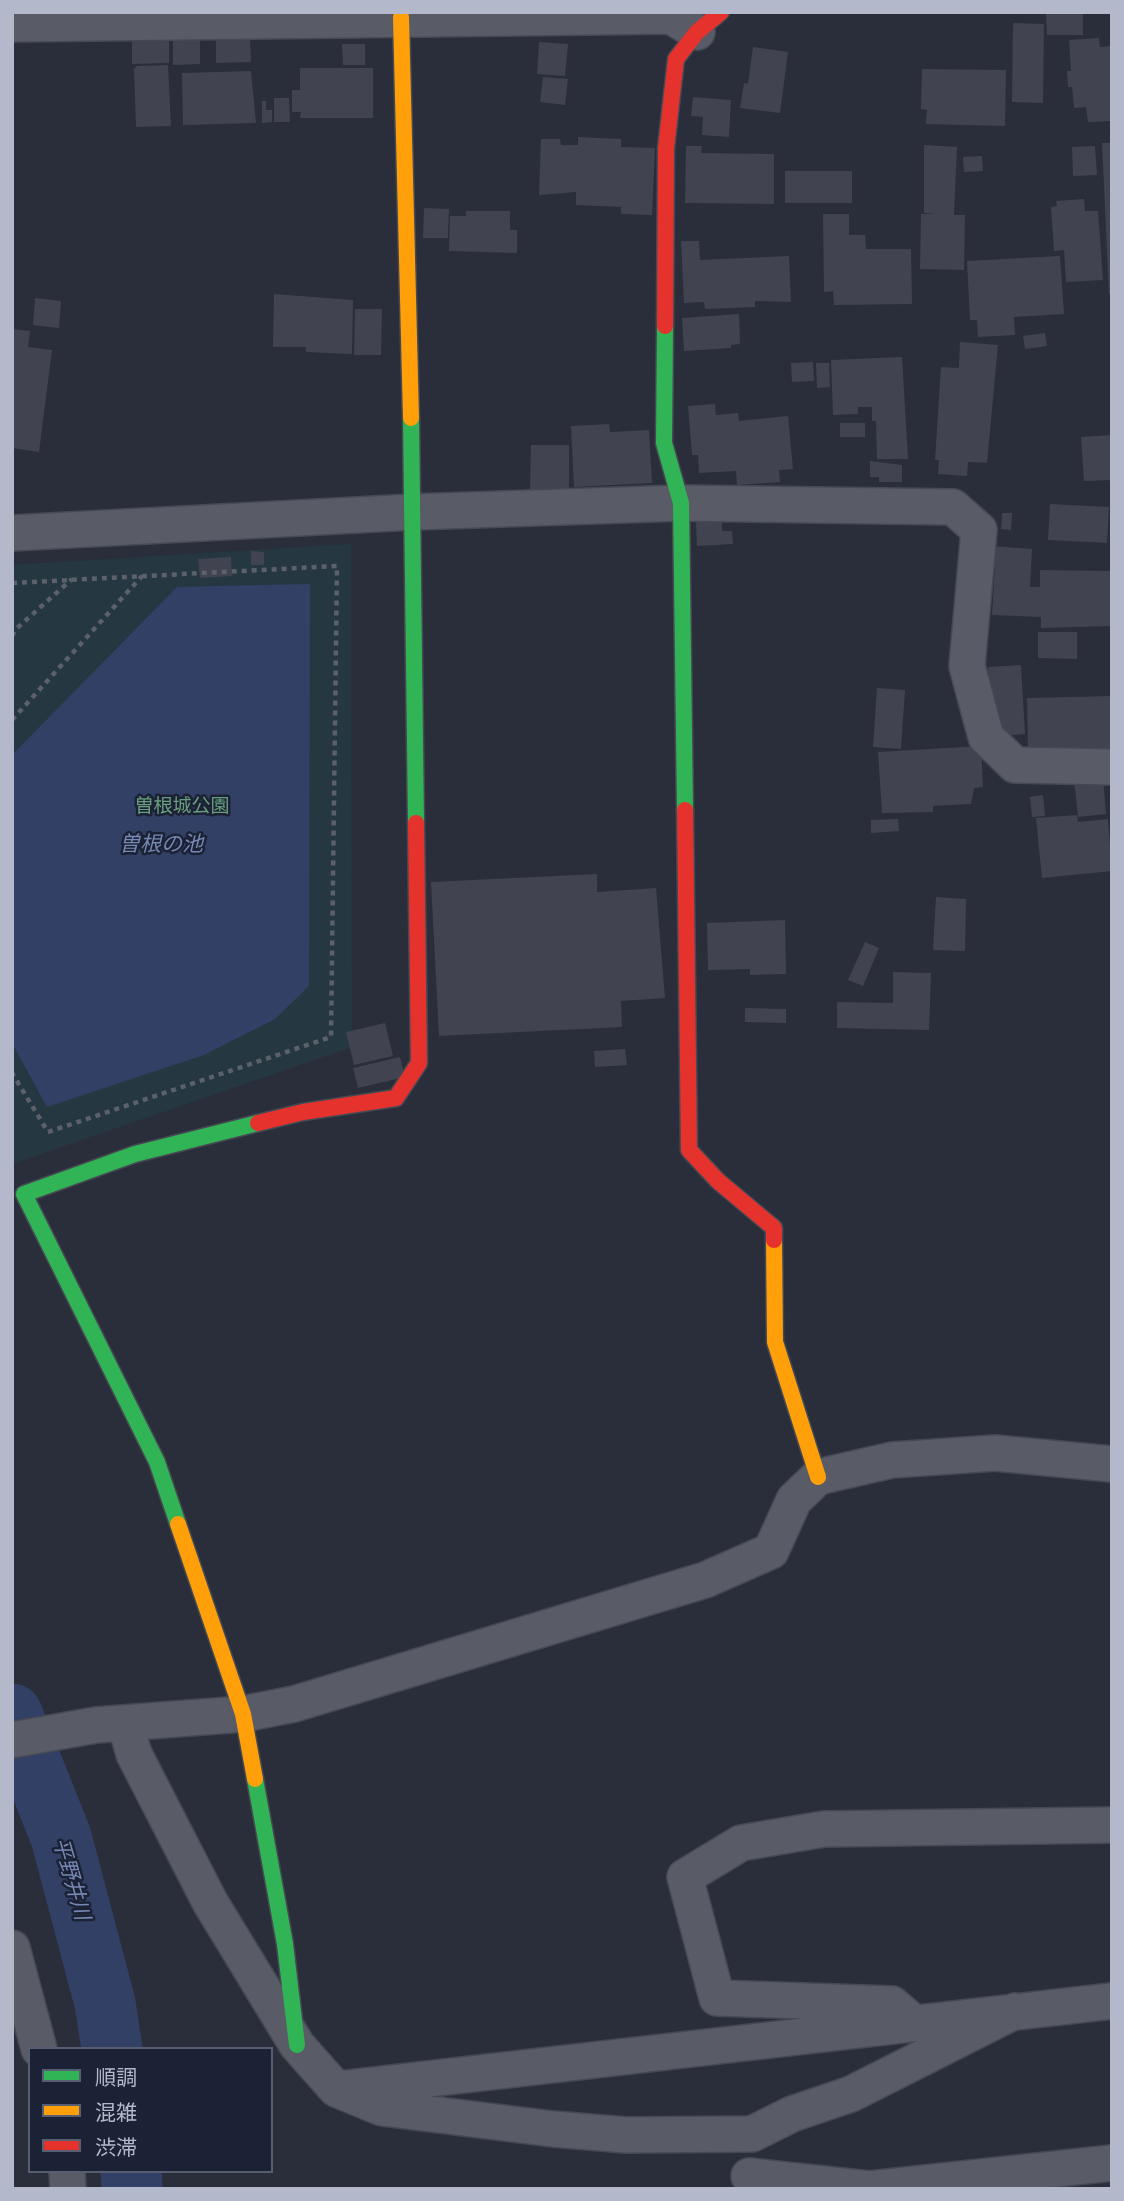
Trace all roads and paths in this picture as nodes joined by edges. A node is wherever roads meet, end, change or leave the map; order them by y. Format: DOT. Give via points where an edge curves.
graph roads {
  1 [pos="401,17"];
  2 [pos="709,22"];
  3 [pos="12,24"];
  4 [pos="681,503"];
  5 [pos="413,512"];
  6 [pos="12,533"];
  7 [pos="142,576"];
  8 [pos="72,579"];
  9 [pos="12,583"];
  10 [pos="12,636"];
  11 [pos="12,720"];
  12 [pos="1112,767"];
  13 [pos="12,1073"];
  14 [pos="1112,1464"];
  15 [pos="818,1477"];
  16 [pos="243,1714"];
  17 [pos="110,1724"];
  18 [pos="12,1740"];
  19 [pos="1112,1825"];
  20 [pos="12,1948"];
  21 [pos="1112,2001"];
  22 [pos="1015,2011"];
  23 [pos="913,2023"];
  24 [pos="297,2045"];
  25 [pos="38,2047"];
  26 [pos="336,2089"];
  27 [pos="752,2134"];
  28 [pos="1112,2163"];
  29 [pos="748,2182"];
  1 -- 2 [label="street" via="671,16"];
  1 -- 3 [label="street"];
  1 -- 5 [label="street"];
  2 -- 4 [label="street" via="676,59 666,148 664,443"];
  4 -- 5 [label="street"];
  4 -- 12 [label="street" via="953,507 979,530 967,666 986,737 1015,765"];
  4 -- 15 [label="street" via="689,1150 774,1228 775,1342"];
  5 -- 6 [label="street"];
  5 -- 16 [label="street" via="419,1063 396,1098 303,1112 135,1154 24,1194 158,1462"];
  7 -- 8 [label="path"];
  7 -- 11 [label="path"];
  7 -- 13 [label="path" via="337,566 331,1037 48,1132"];
  8 -- 9 [label="path"];
  8 -- 10 [label="path"];
  14 -- 15 [label="street" via="995,1453 892,1460"];
  15 -- 16 [label="street" via="794,1500 771,1551 705,1580 294,1704"];
  16 -- 17 [label="street"];
  16 -- 24 [label="street" via="285,1944"];
  17 -- 18 [label="street"];
  17 -- 24 [label="street" via="134,1754 209,1902"];
  19 -- 23 [label="street" via="824,1829 741,1843 685,1877 717,1998 892,2004"];
  20 -- 25 [label="street"];
  21 -- 22 [label="street"];
  22 -- 23 [label="street"];
  22 -- 27 [label="street" via="851,2094 792,2114"];
  23 -- 26 [label="street"];
  24 -- 26 [label="street"];
  26 -- 27 [label="street" via="382,2108 553,2129 626,2135"];
  27 -- 29 [label="street"];
  28 -- 29 [label="street" via="869,2189"];
}
